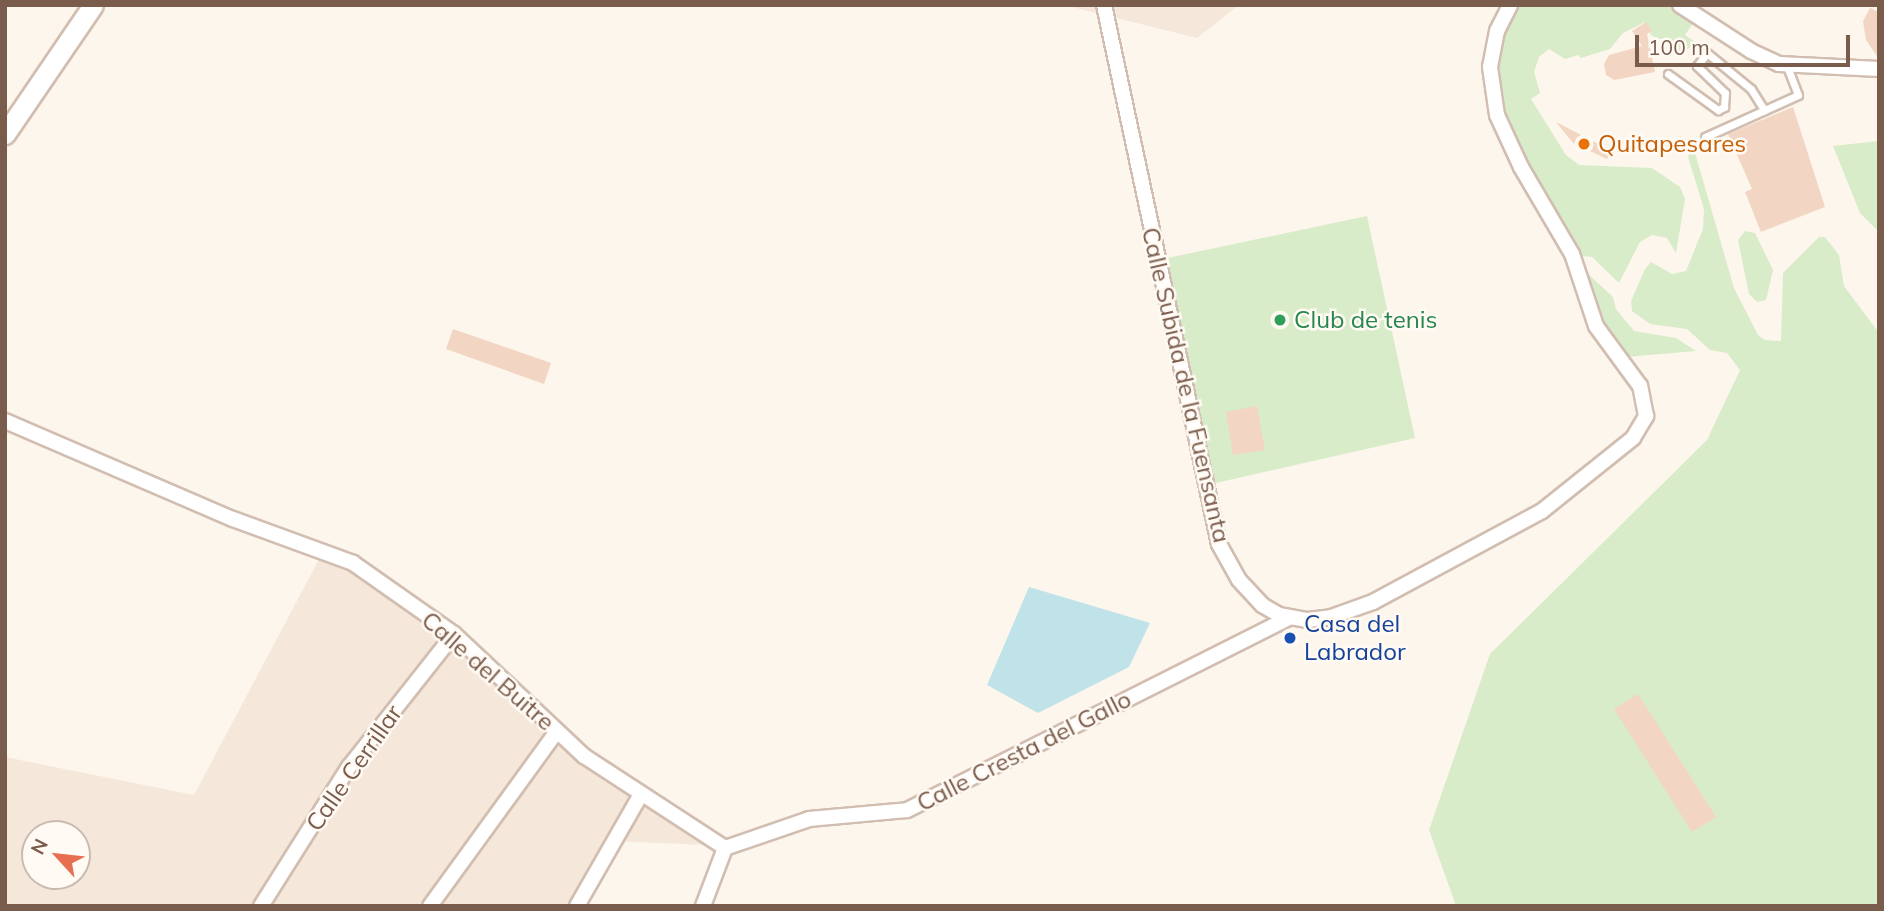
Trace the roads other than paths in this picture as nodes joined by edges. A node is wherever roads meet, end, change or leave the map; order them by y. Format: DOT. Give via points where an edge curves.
graph roads {
  1 [pos="93,5"];
  2 [pos="1104,5"];
  3 [pos="1510,5"];
  4 [pos="1680,5"];
  5 [pos="1787,66"];
  6 [pos="1879,69"];
  7 [pos="1668,74"];
  8 [pos="1764,110"];
  9 [pos="5,134"];
  10 [pos="1705,137"];
  11 [pos="5,421"];
  12 [pos="1288,618"];
  13 [pos="454,634"];
  14 [pos="557,731"];
  15 [pos="640,796"];
  16 [pos="725,848"];
  17 [pos="261,906"];
  18 [pos="430,906"];
  19 [pos="577,906"];
  20 [pos="703,906"];
  1 -- 9 [label="main road"];
  2 -- 12 [label="street, Calle Subida de la Fuensanta" via="1219,544 1252,595"];
  3 -- 12 [label="street" via="1497,31 1490,67 1497,115 1572,254 1597,326 1640,386 1646,416 1633,438 1608,460 1522,523 1355,610 1321,619"];
  4 -- 5 [label="street" via="1751,51"];
  5 -- 6 [label="street"];
  5 -- 8 [label="lane" via="1798,95"];
  7 -- 8 [label="lane" via="1718,110 1724,107 1725,93 1697,66 1707,53 1751,89"];
  8 -- 10 [label="lane"];
  11 -- 13 [label="street, Calle del Buitre" via="185,499 353,563"];
  12 -- 16 [label="street, Calle Cresta del Gallo" via="907,810 809,819"];
  13 -- 14 [label="street, Calle del Buitre"];
  13 -- 17 [label="street, Calle Cerrillar" via="349,767"];
  14 -- 15 [label="street, Calle del Buitre"];
  14 -- 18 [label="street"];
  15 -- 16 [label="street, Calle del Buitre"];
  15 -- 19 [label="street"];
  16 -- 20 [label="street"];
}
